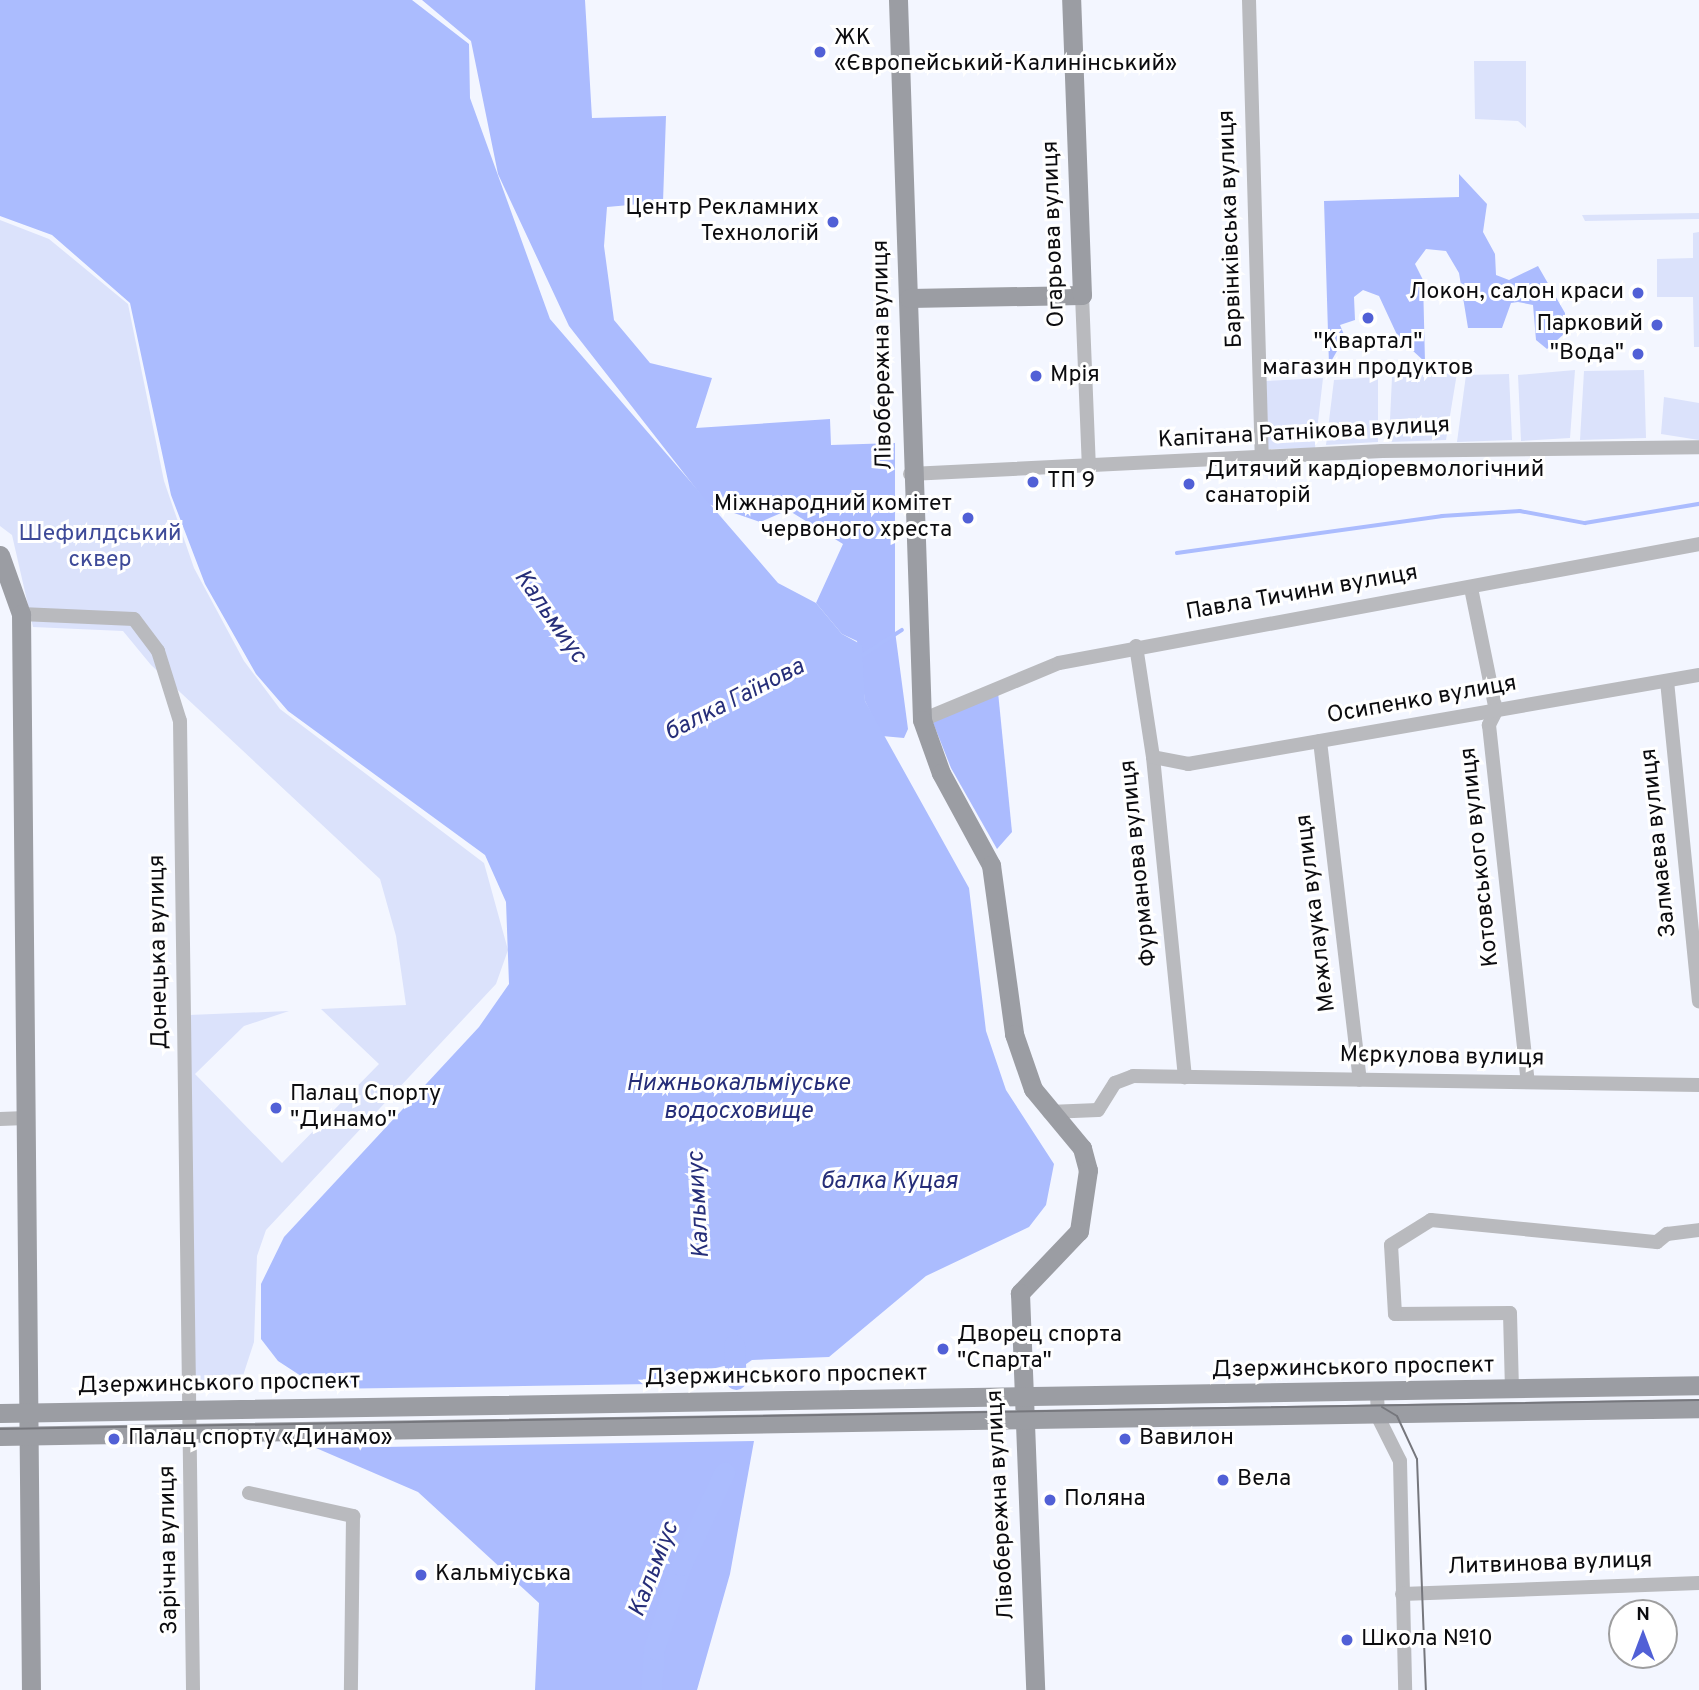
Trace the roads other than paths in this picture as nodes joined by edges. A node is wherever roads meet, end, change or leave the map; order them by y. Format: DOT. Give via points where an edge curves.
graph roads {
  1 [pos="898,0"];
  2 [pos="1071,0"];
  3 [pos="1248,0"];
  4 [pos="1082,295"];
  5 [pos="909,298"];
  6 [pos="1699,447"];
  7 [pos="1262,457"];
  8 [pos="1089,466"];
  9 [pos="910,474"];
  10 [pos="1699,544"];
  11 [pos="0,555"];
  12 [pos="1471,588"];
  13 [pos="20,614"];
  14 [pos="1136,646"];
  15 [pos="1699,675"];
  16 [pos="1667,681"];
  17 [pos="1496,711"];
  18 [pos="922,720"];
  19 [pos="1320,741"];
  20 [pos="1153,757"];
  21 [pos="1699,1001"];
  22 [pos="1185,1077"];
  23 [pos="1360,1080"];
  24 [pos="1528,1082"];
  25 [pos="1699,1085"];
  26 [pos="1049,1112"];
  27 [pos="26,1118"];
  28 [pos="0,1119"];
  29 [pos="1699,1230"];
  30 [pos="1699,1385"];
  31 [pos="1512,1390"];
  32 [pos="1377,1395"];
  33 [pos="1020,1399"];
  34 [pos="1699,1408"];
  35 [pos="189,1410"];
  36 [pos="0,1413"];
  37 [pos="27,1413"];
  38 [pos="1378,1417"];
  39 [pos="1021,1423"];
  40 [pos="190,1433"];
  41 [pos="0,1436"];
  42 [pos="28,1436"];
  43 [pos="249,1493"];
  44 [pos="1699,1583"];
  45 [pos="1402,1594"];
  46 [pos="31,1690"];
  47 [pos="194,1690"];
  48 [pos="351,1690"];
  49 [pos="1035,1690"];
  50 [pos="1405,1690"];
  1 -- 5 [label="street, Лівобережна вулиця"];
  2 -- 4 [label="street, Огарьова вулиця"];
  3 -- 7 [label="street, Барвінківська вулиця"];
  4 -- 5 [label="street"];
  4 -- 8 [label="street, Огарьова вулиця"];
  5 -- 9 [label="street, Лівобережна вулиця"];
  6 -- 7 [label="street, Капітана Ратнікова вулиця"];
  7 -- 8 [label="street, Капітана Ратнікова вулиця"];
  8 -- 9 [label="street, Капітана Ратнікова вулиця"];
  9 -- 18 [label="street, Лівобережна вулиця"];
  10 -- 12 [label="street, Павла Тичини вулиця"];
  11 -- 13 [label="street"];
  12 -- 14 [label="street, Павла Тичини вулиця"];
  12 -- 17 [label="street, Котовського вулиця"];
  13 -- 27 [label="street"];
  13 -- 35 [label="street, Донецька вулиця" via="134,619 158,651 173,688 180,721 185,928"];
  14 -- 18 [label="street, Павла Тичини вулиця" via="1059,663"];
  14 -- 20 [label="street, Фурманова вулиця"];
  15 -- 16 [label="street, Осипенко вулиця"];
  16 -- 17 [label="street, Осипенко вулиця"];
  16 -- 21 [label="street, Залмаєва вулиця"];
  17 -- 19 [label="street, Осипенко вулиця"];
  17 -- 24 [label="street, Котовського вулиця" via="1489,725"];
  18 -- 26 [label="street, Лівобережна вулиця" via="940,773 991,865 1014,1034 1033,1088"];
  19 -- 20 [label="street, Осипенко вулиця" via="1188,764"];
  19 -- 23 [label="street, Межлаука вулиця"];
  20 -- 22 [label="street, Фурманова вулиця"];
  22 -- 23 [label="street, Мєркулова вулиця"];
  22 -- 26 [label="street, Мєркулова вулиця" via="1119,1078 1098,1110"];
  23 -- 24 [label="street, Мєркулова вулиця"];
  24 -- 25 [label="street, Мєркулова вулиця"];
  26 -- 33 [label="street, Лівобережна вулиця" via="1087,1156 1088,1199 1069,1247 1032,1274 1020,1293"];
  27 -- 28 [label="street"];
  27 -- 37 [label="street"];
  29 -- 31 [label="street" via="1667,1234 1657,1242 1431,1220 1391,1245 1395,1314 1510,1313"];
  30 -- 31 [label="street, Дзержинського проспект"];
  31 -- 32 [label="street, Дзержинського проспект"];
  32 -- 33 [label="street, Дзержинського проспект"];
  32 -- 38 [label="street"];
  33 -- 35 [label="street, Дзержинського проспект"];
  33 -- 39 [label="street, Лівобережна вулиця"];
  34 -- 38 [label="street, Дзержинського проспект"];
  35 -- 37 [label="street, Дзержинського проспект"];
  35 -- 40 [label="street, Зарічна вулиця"];
  36 -- 37 [label="street, Дзержинського проспект"];
  37 -- 42 [label="street"];
  38 -- 39 [label="street, Дзержинського проспект"];
  38 -- 45 [label="street" via="1400,1461"];
  39 -- 40 [label="street, Дзержинського проспект"];
  39 -- 49 [label="street, Лівобережна вулиця"];
  40 -- 42 [label="street, Дзержинського проспект"];
  40 -- 47 [label="street, Зарічна вулиця"];
  41 -- 42 [label="street, Дзержинського проспект"];
  42 -- 46 [label="street"];
  43 -- 48 [label="street" via="353,1516"];
  44 -- 45 [label="street, Литвинова вулиця"];
  45 -- 50 [label="street"];
}
